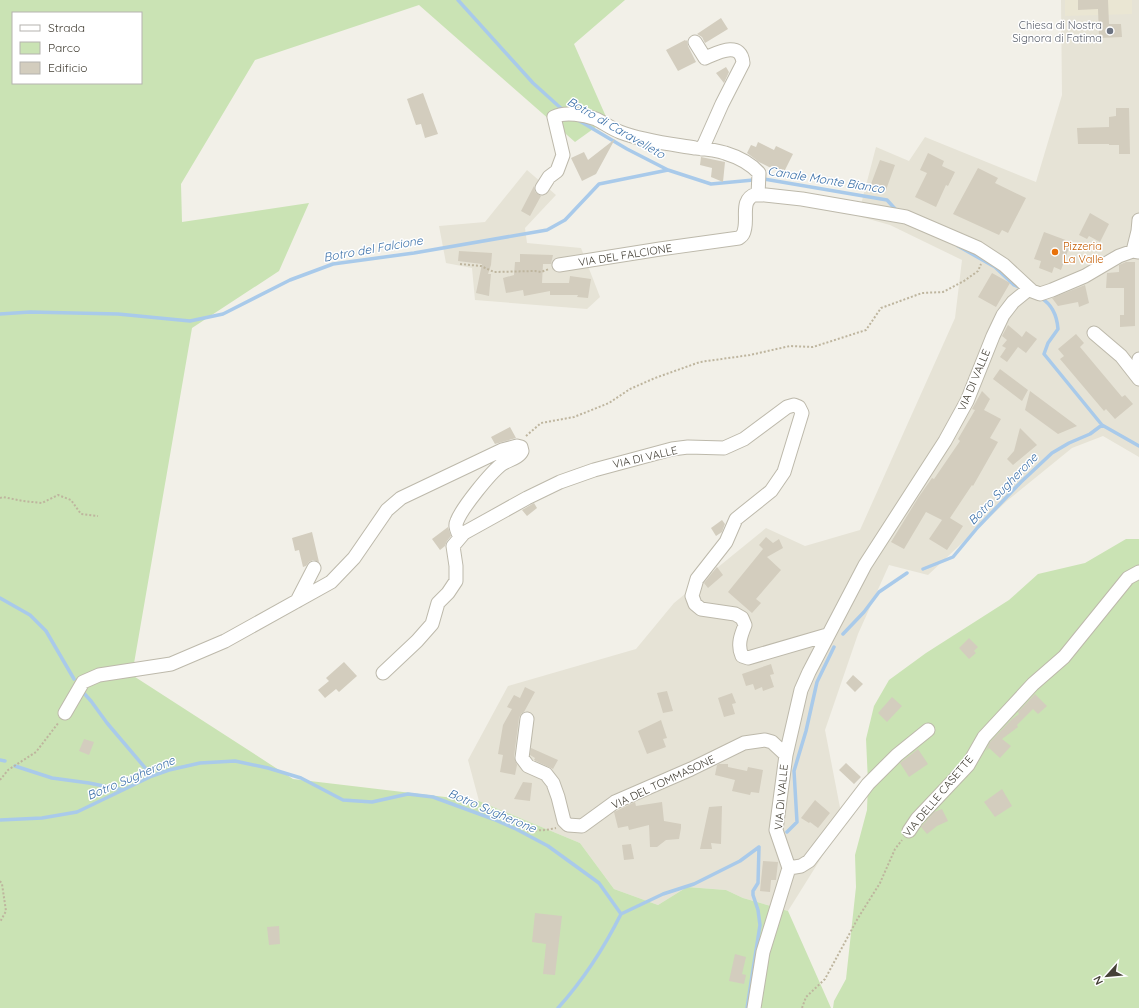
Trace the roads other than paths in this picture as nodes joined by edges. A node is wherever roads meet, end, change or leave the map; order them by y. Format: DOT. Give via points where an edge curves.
graph roads {
  1 [pos="695,42"];
  2 [pos="702,149"];
  3 [pos="542,188"];
  4 [pos="758,191"];
  5 [pos="1139,220"];
  6 [pos="1136,252"];
  7 [pos="559,265"];
  8 [pos="1025,292"];
  9 [pos="1094,333"];
  10 [pos="1139,359"];
  11 [pos="1138,377"];
  12 [pos="464,533"];
  13 [pos="314,568"];
  14 [pos="1139,572"];
  15 [pos="297,601"];
  16 [pos="827,635"];
  17 [pos="383,673"];
  18 [pos="66,713"];
  19 [pos="528,719"];
  20 [pos="928,730"];
  21 [pos="786,755"];
  22 [pos="909,831"];
  23 [pos="789,868"];
  24 [pos="754,1008"];
  1 -- 2 [label="street" via="705,58 731,49 738,51 743,63"];
  2 -- 3 [label="street" via="620,132 595,119 580,115 559,114 554,116 563,155 562,161"];
  2 -- 4 [label="street" via="724,153 753,166 759,172"];
  4 -- 7 [label="street, VIA DEL FALCIONE" via="745,208 744,234 739,238"];
  4 -- 8 [label="street" via="906,216 984,251 1004,266"];
  5 -- 6 [label="street"];
  6 -- 8 [label="street" via="1119,256 1085,276 1049,292"];
  8 -- 16 [label="street, VIA DI VALLE" via="998,324 968,401 945,442 866,565"];
  9 -- 11 [label="street" via="1121,356"];
  10 -- 11 [label="street"];
  12 -- 15 [label="street" via="458,533 456,528 456,522 462,512 495,470 522,453 521,447 502,450 401,498 387,510 354,558 331,582"];
  12 -- 16 [label="street, VIA DI VALLE" via="560,482 594,470 672,449 724,448 744,439 787,407 794,405 799,407 802,413 784,472 771,491 736,519 726,542 697,579 692,596 695,604 701,609 734,614 742,618 745,625 740,638 740,651 742,656 748,658"];
  12 -- 17 [label="street, VIA DI VALLE" via="453,546 456,581 438,603 432,624"];
  13 -- 15 [label="street"];
  14 -- 22 [label="street, VIA DELLE CASETTE" via="1128,578 1064,657 1033,684 984,737 968,765 916,819"];
  15 -- 18 [label="street" via="225,641 171,664 99,675 83,682"];
  16 -- 21 [label="street, VIA DI VALLE" via="801,690"];
  19 -- 21 [label="street, VIA DEL TOMMASONE" via="522,758 528,766 546,774 553,783 564,821 568,825 582,826 615,802 744,743 765,740 772,742"];
  20 -- 23 [label="street" via="897,755 868,784 808,861"];
  21 -- 23 [label="street, VIA DI VALLE" via="776,830"];
  23 -- 24 [label="street" via="763,952"];
}
